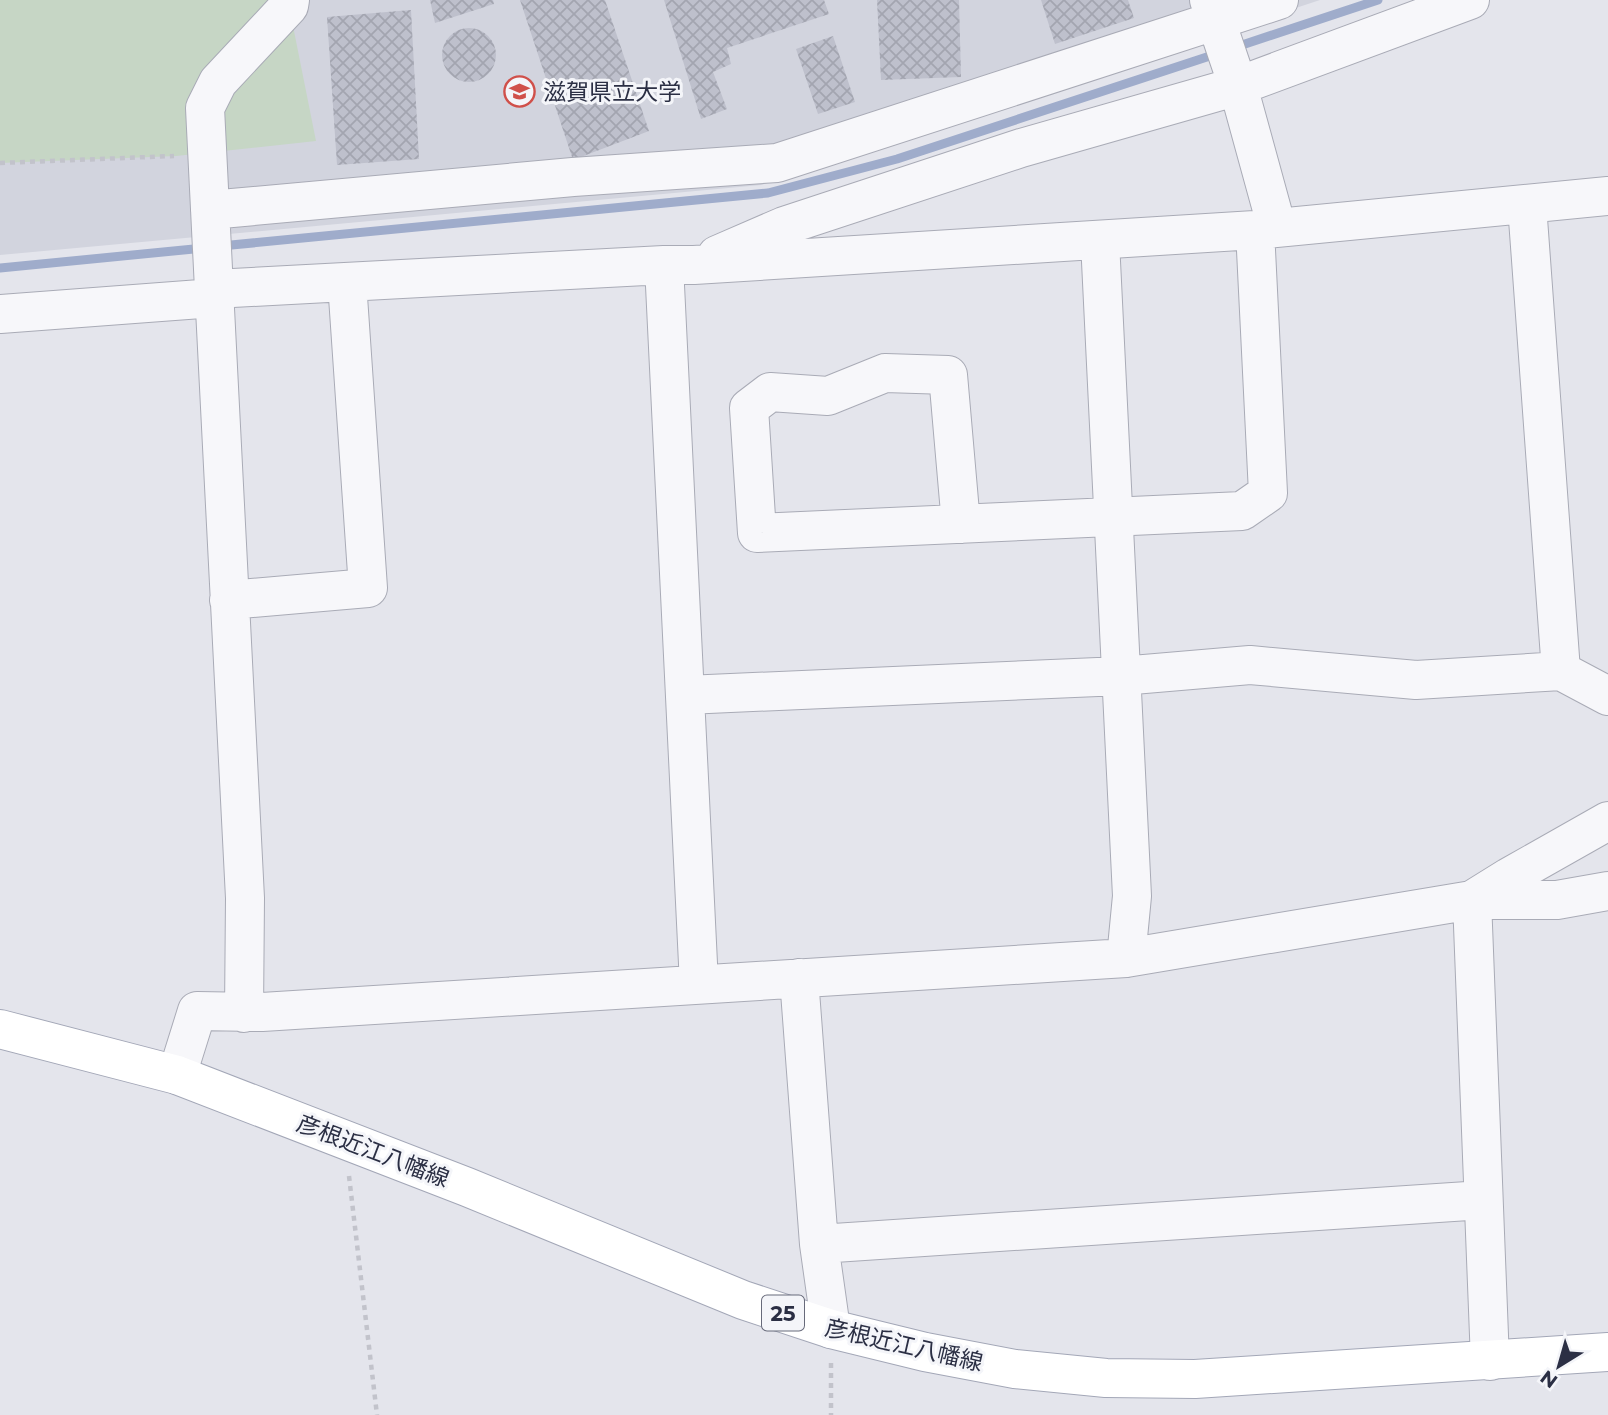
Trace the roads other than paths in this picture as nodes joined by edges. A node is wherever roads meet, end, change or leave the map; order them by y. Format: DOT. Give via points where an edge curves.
graph roads {
  1 [pos="290,0"];
  2 [pos="1279,0"];
  3 [pos="1470,0"];
  4 [pos="1223,44"];
  5 [pos="1608,196"];
  6 [pos="1527,205"];
  7 [pos="210,211"];
  8 [pos="1266,229"];
  9 [pos="1100,240"];
  10 [pos="679,265"];
  11 [pos="347,282"];
  12 [pos="214,293"];
  13 [pos="0,314"];
  14 [pos="1113,517"];
  15 [pos="961,524"];
  16 [pos="229,600"];
  17 [pos="1561,671"];
  18 [pos="1121,676"];
  19 [pos="686,695"];
  20 [pos="1608,696"];
  21 [pos="1608,821"];
  22 [pos="1608,891"];
  23 [pos="1472,900"];
  24 [pos="1126,958"];
  25 [pos="799,978"];
  26 [pos="699,985"];
  27 [pos="244,1013"];
  28 [pos="0,1029"];
  29 [pos="177,1075"];
  30 [pos="1483,1200"];
  31 [pos="820,1244"];
  32 [pos="831,1329"];
  33 [pos="1608,1352"];
  34 [pos="1490,1361"];
  1 -- 7 [label="street" via="218,82 205,108"];
  2 -- 4 [label="street"];
  3 -- 4 [label="street"];
  4 -- 7 [label="street" via="777,163"];
  4 -- 8 [label="street"];
  4 -- 10 [label="street" via="1021,148"];
  5 -- 6 [label="street"];
  6 -- 8 [label="street"];
  6 -- 17 [label="street"];
  7 -- 12 [label="street"];
  8 -- 9 [label="street"];
  8 -- 14 [label="street" via="1268,493 1242,511"];
  9 -- 10 [label="street"];
  9 -- 14 [label="street"];
  10 -- 11 [label="street"];
  10 -- 19 [label="street"];
  11 -- 12 [label="street"];
  11 -- 16 [label="street" via="368,588"];
  12 -- 13 [label="street"];
  12 -- 16 [label="street"];
  14 -- 15 [label="street"];
  14 -- 18 [label="street"];
  15 -- 15 [label="street" via="757,533 749,408 771,392 828,396 885,373 948,375"];
  16 -- 27 [label="street" via="245,898"];
  17 -- 18 [label="street" via="1416,680 1250,665"];
  17 -- 20 [label="street"];
  18 -- 19 [label="street"];
  18 -- 24 [label="street" via="1132,897"];
  19 -- 26 [label="street"];
  21 -- 23 [label="street"];
  22 -- 23 [label="street" via="1557,900"];
  23 -- 24 [label="street"];
  23 -- 30 [label="street"];
  24 -- 25 [label="street"];
  25 -- 26 [label="street"];
  25 -- 31 [label="street"];
  26 -- 27 [label="street"];
  27 -- 29 [label="street" via="197,1012"];
  28 -- 29 [label="main road, 彦根近江八幡線 / 25"];
  29 -- 32 [label="main road, 彦根近江八幡線 / 25" via="743,1300"];
  30 -- 31 [label="street"];
  30 -- 34 [label="street"];
  31 -- 32 [label="street"];
  32 -- 34 [label="main road, 彦根近江八幡線 / 25" via="1015,1369 1106,1378 1195,1380"];
  33 -- 34 [label="main road, 彦根近江八幡線 / 25"];
}
